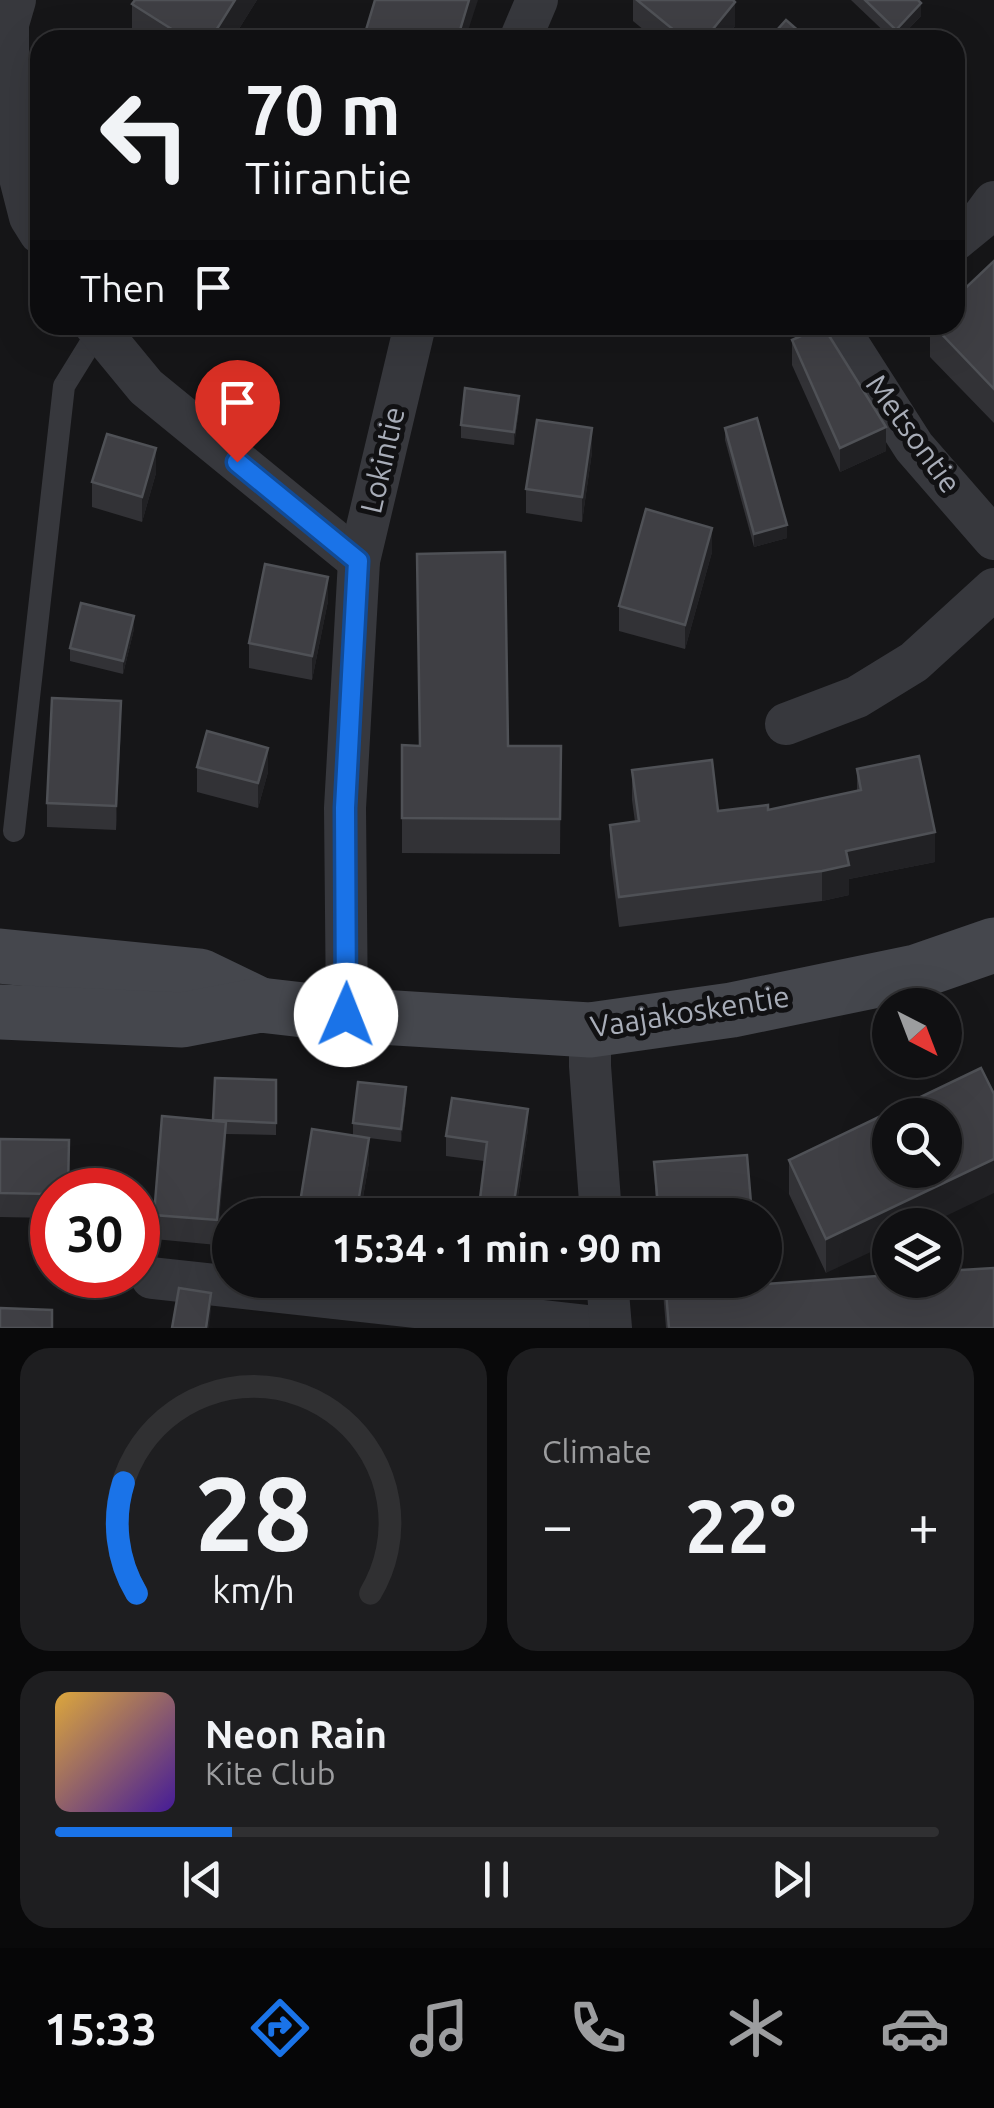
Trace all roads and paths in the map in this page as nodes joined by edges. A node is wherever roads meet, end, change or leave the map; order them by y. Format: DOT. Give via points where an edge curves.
graph roads {
  1 [pos="15,0"];
  2 [pos="538,0"];
  3 [pos="524,30"];
  4 [pos="994,202"];
  5 [pos="30,217"];
  6 [pos="965,231"];
  7 [pos="92,335"];
  8 [pos="102,335"];
  9 [pos="413,335"];
  10 [pos="849,335"];
  11 [pos="994,539"];
  12 [pos="358,561"];
  13 [pos="994,589"];
  14 [pos="786,724"];
  15 [pos="14,831"];
  16 [pos="994,945"];
  17 [pos="0,956"];
  18 [pos="260,1004"];
  19 [pos="0,1012"];
  20 [pos="346,1015"];
  21 [pos="590,1030"];
  22 [pos="601,1198"];
  23 [pos="160,1279"];
  24 [pos="607,1298"];
  25 [pos="608,1328"];
  1 -- 5 [label="street" via="8,24 8,131"];
  2 -- 3 [label="street"];
  4 -- 6 [label="street"];
  7 -- 15 [label="lane" via="64,386"];
  8 -- 12 [label="street" via="146,387"];
  9 -- 12 [label="street, Lokintie"];
  10 -- 11 [label="street, Metsontie" via="914,447"];
  12 -- 20 [label="street, Lokintie" via="345,808"];
  13 -- 14 [label="street" via="914,662 857,697"];
  16 -- 21 [label="main road, Vaajakoskentie" via="916,972 732,1010"];
  17 -- 18 [label="main road, Vaajakoskentie" via="200,976"];
  18 -- 19 [label="main road, Vaajakoskentie" via="182,1020"];
  18 -- 20 [label="main road, Vaajakoskentie"];
  20 -- 21 [label="main road, Vaajakoskentie"];
  21 -- 22 [label="street"];
  23 -- 25 [label="street"];
  24 -- 25 [label="street"];
}
